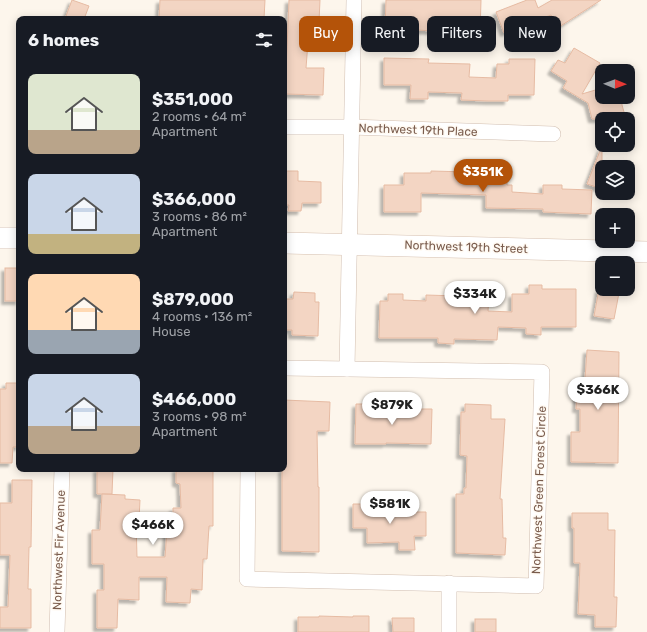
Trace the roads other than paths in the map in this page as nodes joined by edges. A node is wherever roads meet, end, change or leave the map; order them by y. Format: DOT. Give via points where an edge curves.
graph roads {
  1 [pos="354,0"];
  2 [pos="287,127"];
  3 [pos="351,127"];
  4 [pos="553,134"];
  5 [pos="0,238"];
  6 [pos="16,238"];
  7 [pos="287,242"];
  8 [pos="350,244"];
  9 [pos="647,252"];
  10 [pos="287,368"];
  11 [pos="347,368"];
  12 [pos="62,472"];
  13 [pos="248,472"];
  14 [pos="449,583"];
  15 [pos="57,632"];
  16 [pos="449,632"];
  1 -- 3 [label="street"];
  2 -- 3 [label="street, Northwest 19th Place"];
  3 -- 4 [label="street, Northwest 19th Place"];
  3 -- 8 [label="street"];
  5 -- 6 [label="main road"];
  7 -- 8 [label="main road, Northwest 19th Street"];
  8 -- 9 [label="main road, Northwest 19th Street"];
  8 -- 11 [label="street"];
  10 -- 11 [label="street, Northwest Green Forest Circle"];
  11 -- 14 [label="street, Northwest Green Forest Circle" via="542,372 536,586"];
  12 -- 15 [label="street, Northwest Fir Avenue"];
  13 -- 14 [label="street, Northwest Green Forest Circle" via="247,579"];
  14 -- 16 [label="street"];
}
